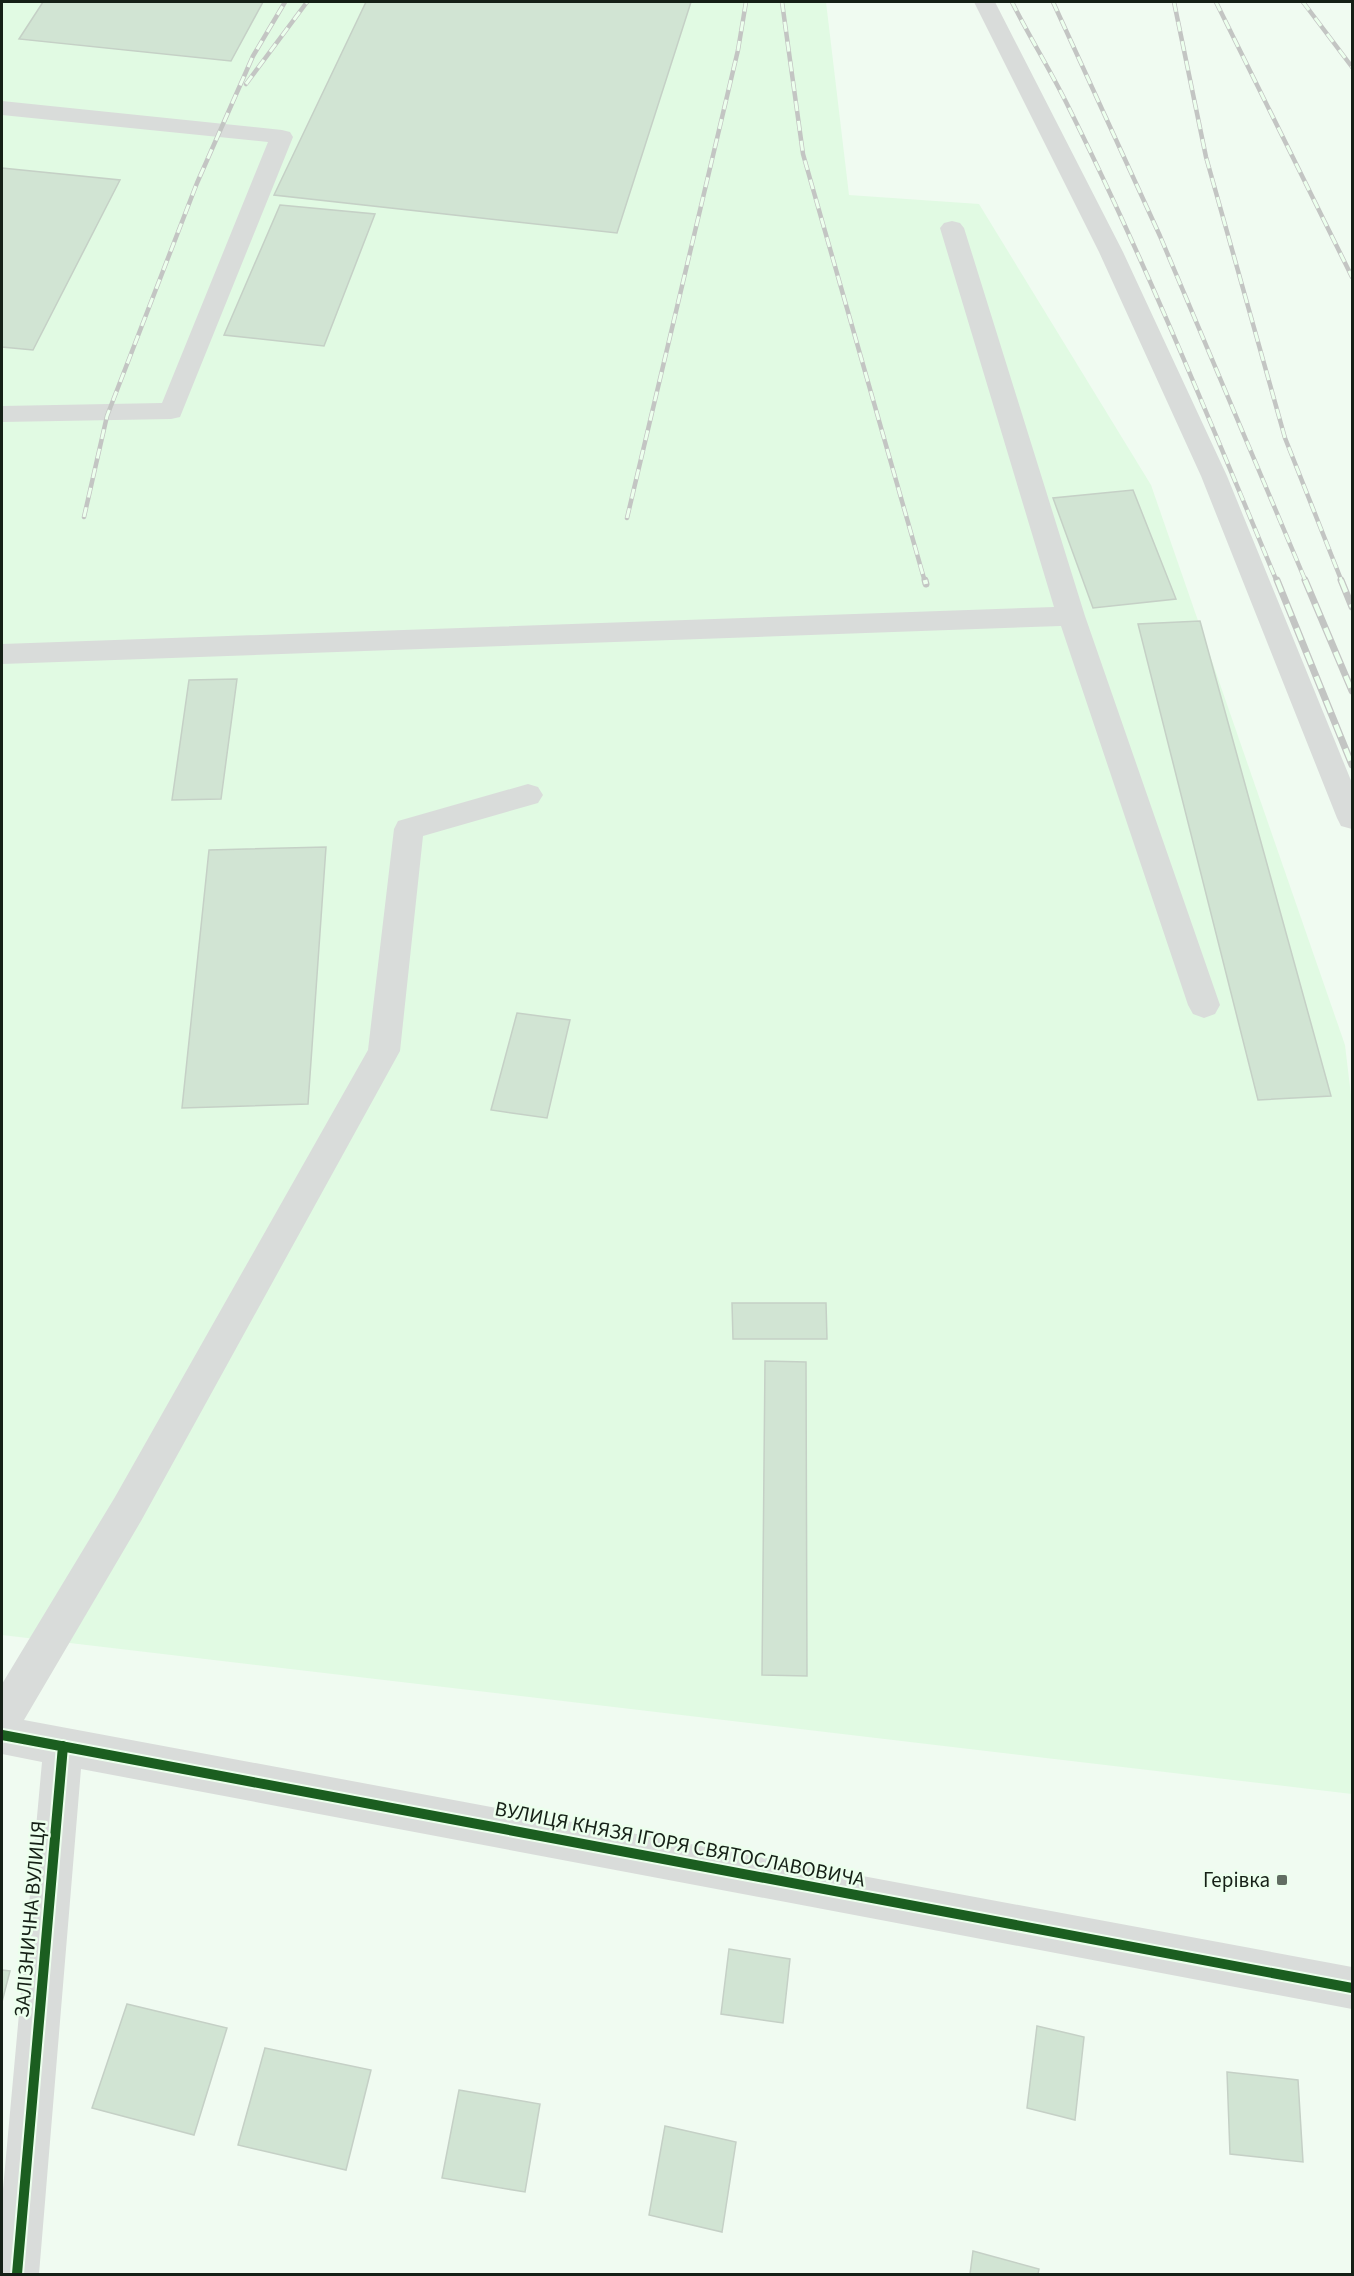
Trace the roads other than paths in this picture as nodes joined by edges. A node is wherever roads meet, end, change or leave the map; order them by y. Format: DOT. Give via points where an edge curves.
graph roads {
  1 [pos="984,2"];
  2 [pos="2,108"];
  3 [pos="952,228"];
  4 [pos="2,414"];
  5 [pos="1071,616"];
  6 [pos="2,654"];
  7 [pos="528,795"];
  8 [pos="1353,818"];
  9 [pos="1204,1005"];
  10 [pos="2,1720"];
  11 [pos="2,1735"];
  12 [pos="63,1746"];
  13 [pos="1353,1988"];
  14 [pos="17,2274"];
  1 -- 8 [label="street" via="1111,252 1214,476"];
  2 -- 4 [label="street" via="282,137 171,411"];
  3 -- 5 [label="street"];
  5 -- 6 [label="street"];
  5 -- 9 [label="street"];
  7 -- 10 [label="street" via="409,829 384,1051 128,1509"];
  11 -- 12 [label="street, ВУЛИЦЯ КНЯЗЯ ІГОРЯ СВЯТОСЛАВОВИЧА"];
  12 -- 13 [label="street, ВУЛИЦЯ КНЯЗЯ ІГОРЯ СВЯТОСЛАВОВИЧА"];
  12 -- 14 [label="street, ЗАЛІЗНИЧНА ВУЛИЦЯ"];
}
